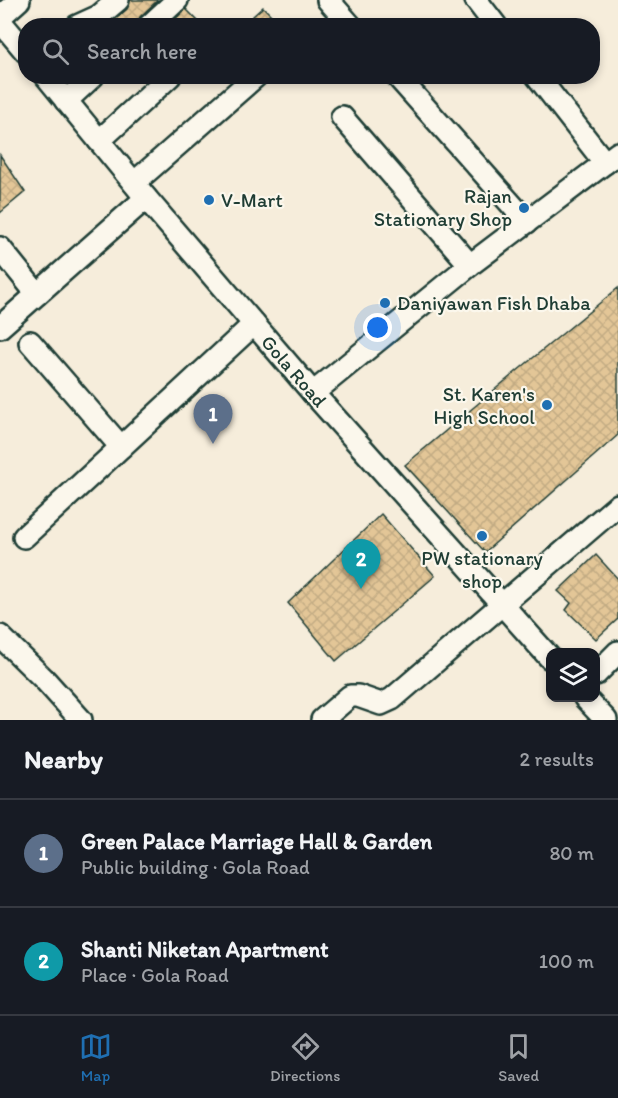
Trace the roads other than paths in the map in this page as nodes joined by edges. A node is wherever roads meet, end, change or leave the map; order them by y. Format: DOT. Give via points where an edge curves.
graph roads {
  1 [pos="19,0"];
  2 [pos="118,0"];
  3 [pos="177,0"];
  4 [pos="328,0"];
  5 [pos="476,0"];
  6 [pos="0,17"];
  7 [pos="95,18"];
  8 [pos="158,18"];
  9 [pos="344,18"];
  10 [pos="490,18"];
  11 [pos="0,21"];
  12 [pos="18,42"];
  13 [pos="52,84"];
  14 [pos="84,84"];
  15 [pos="161,84"];
  16 [pos="248,84"];
  17 [pos="404,84"];
  18 [pos="544,84"];
  19 [pos="66,101"];
  20 [pos="342,117"];
  21 [pos="99,141"];
  22 [pos="612,158"];
  23 [pos="140,190"];
  24 [pos="527,222"];
  25 [pos="0,248"];
  26 [pos="470,266"];
  27 [pos="37,294"];
  28 [pos="254,324"];
  29 [pos="0,327"];
  30 [pos="30,342"];
  31 [pos="313,393"];
  32 [pos="121,447"];
  33 [pos="618,505"];
  34 [pos="24,537"];
  35 [pos="502,603"];
  36 [pos="0,636"];
  37 [pos="618,652"];
  38 [pos="546,653"];
  39 [pos="600,670"];
  40 [pos="589,702"];
  41 [pos="81,720"];
  42 [pos="322,720"];
  43 [pos="606,720"];
  1 -- 6 [label="street"];
  2 -- 7 [label="street"];
  3 -- 8 [label="street"];
  4 -- 9 [label="street"];
  5 -- 10 [label="street"];
  11 -- 12 [label="street"];
  13 -- 19 [label="street, Gola Road"];
  14 -- 19 [label="street"];
  15 -- 21 [label="street"];
  16 -- 23 [label="street"];
  17 -- 24 [label="street"];
  18 -- 22 [label="street"];
  19 -- 21 [label="street, Gola Road"];
  20 -- 26 [label="street"];
  21 -- 23 [label="street, Gola Road"];
  22 -- 24 [label="street"];
  23 -- 27 [label="street"];
  23 -- 28 [label="street, Gola Road"];
  24 -- 26 [label="street"];
  25 -- 27 [label="street"];
  26 -- 31 [label="street"];
  27 -- 29 [label="street"];
  28 -- 31 [label="street, Gola Road"];
  28 -- 32 [label="street"];
  30 -- 32 [label="street"];
  31 -- 35 [label="street, Gola Road"];
  32 -- 34 [label="street"];
  33 -- 35 [label="street"];
  35 -- 38 [label="street, Gola Road"];
  35 -- 42 [label="street" via="388,702 381,704 350,696"];
  36 -- 41 [label="street"];
  37 -- 39 [label="street"];
  40 -- 43 [label="street"];
}
